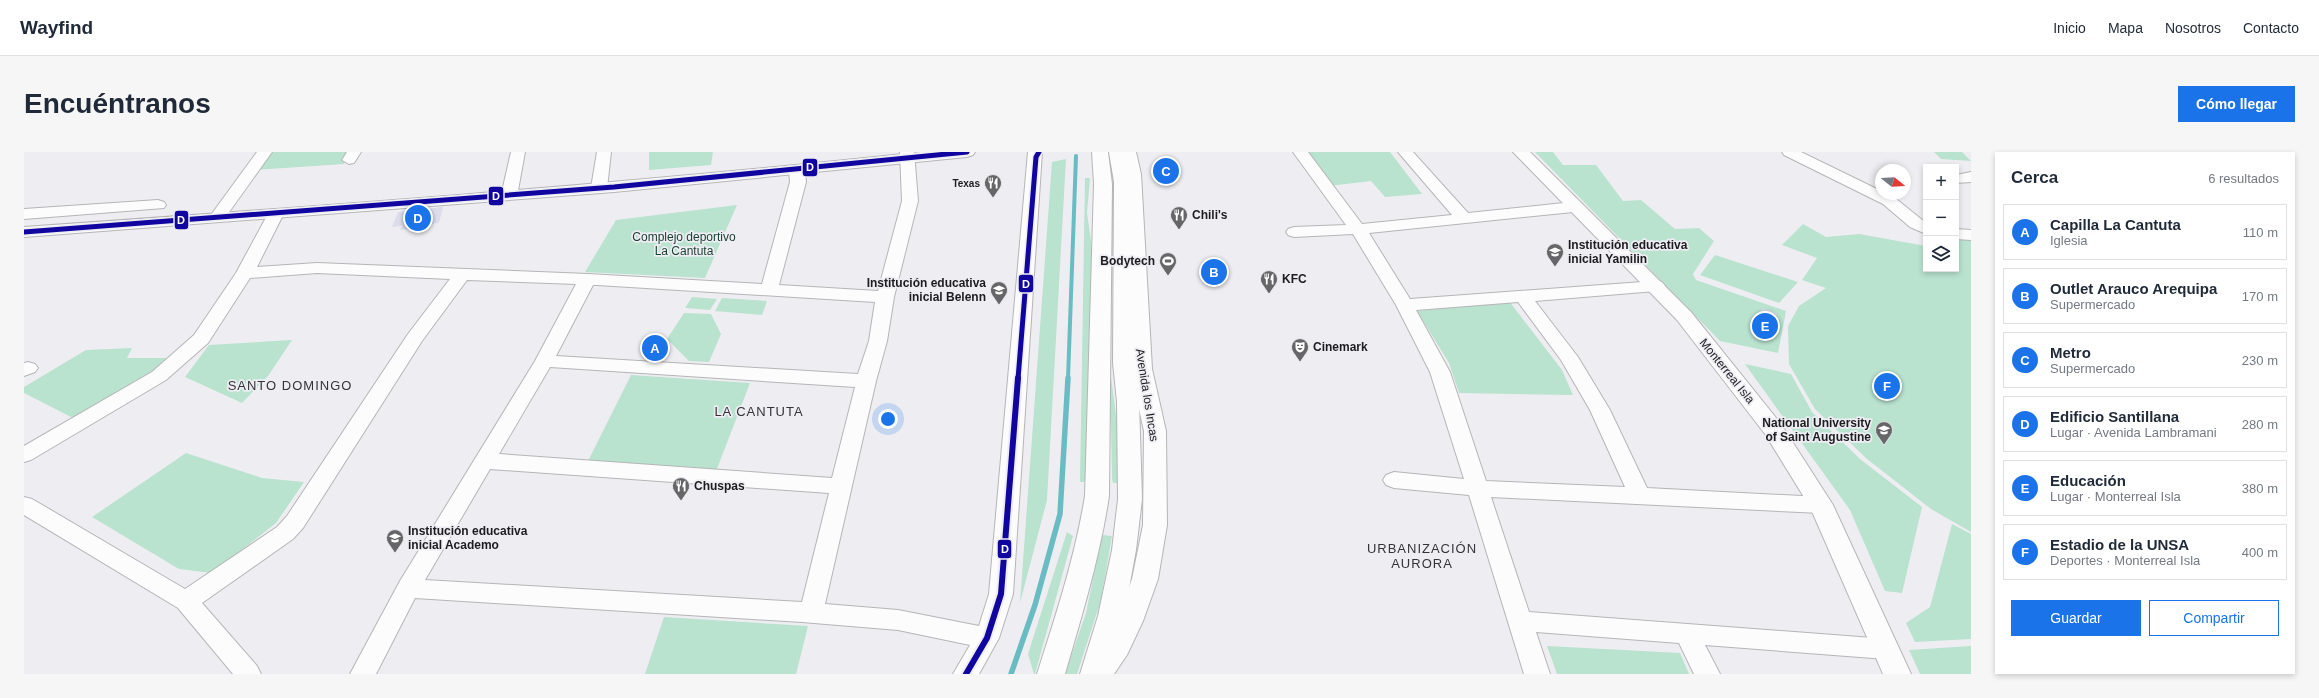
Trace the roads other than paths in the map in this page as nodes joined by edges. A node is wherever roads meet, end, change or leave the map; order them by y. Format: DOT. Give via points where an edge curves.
graph roads {
  1 [pos="265,152"];
  2 [pos="518,152"];
  3 [pos="604,152"];
  4 [pos="967,152"];
  5 [pos="1089,152"];
  6 [pos="1100,152"];
  7 [pos="1117,152"];
  8 [pos="1128,152"];
  9 [pos="1300,152"];
  10 [pos="1405,152"];
  11 [pos="1521,152"];
  12 [pos="1789,152"];
  13 [pos="905,154"];
  14 [pos="1037,154"];
  15 [pos="797,171"];
  16 [pos="599,188"];
  17 [pos="509,196"];
  18 [pos="158,205"];
  19 [pos="1573,207"];
  20 [pos="24,214"];
  21 [pos="276,216"];
  22 [pos="1463,217"];
  23 [pos="216,219"];
  24 [pos="1923,228"];
  25 [pos="1358,229"];
  26 [pos="24,232"];
  27 [pos="1294,232"];
  28 [pos="1959,234"];
  29 [pos="1971,235"];
  30 [pos="1102,264"];
  31 [pos="245,273"];
  32 [pos="462,274"];
  33 [pos="588,279"];
  34 [pos="1656,286"];
  35 [pos="769,288"];
  36 [pos="885,296"];
  37 [pos="1523,297"];
  38 [pos="1405,305"];
  39 [pos="544,362"];
  40 [pos="1140,368"];
  41 [pos="866,381"];
  42 [pos="1128,402"];
  43 [pos="24,455"];
  44 [pos="485,461"];
  45 [pos="1394,480"];
  46 [pos="840,486"];
  47 [pos="1476,488"];
  48 [pos="1640,496"];
  49 [pos="24,505"];
  50 [pos="1821,505"];
  51 [pos="408,588"];
  52 [pos="186,601"];
  53 [pos="811,613"];
  54 [pos="1520,621"];
  55 [pos="1687,634"];
  56 [pos="987,638"];
  57 [pos="1886,649"];
  58 [pos="248,674"];
  59 [pos="363,674"];
  60 [pos="966,674"];
  61 [pos="1051,674"];
  62 [pos="1094,674"];
  63 [pos="1098,674"];
  64 [pos="1537,674"];
  65 [pos="1708,674"];
  66 [pos="1897,674"];
  1 -- 23 [label="street"];
  2 -- 17 [label="street"];
  3 -- 16 [label="street"];
  4 -- 13 [label="main road"];
  5 -- 30 [label="main road"];
  6 -- 30 [label="main road" via="1103,184"];
  7 -- 42 [label="main road, Avenida los Incas" via="1122,182 1123,363"];
  8 -- 40 [label="main road, Avenida los Incas" via="1133,174"];
  9 -- 25 [label="street"];
  10 -- 22 [label="street"];
  11 -- 19 [label="main road, Monterreal Isla"];
  12 -- 24 [label="street" via="1889,201"];
  13 -- 15 [label="main road" via="879,162"];
  13 -- 36 [label="street" via="910,201"];
  14 -- 56 [label="street" via="1001,594"];
  15 -- 16 [label="main road"];
  15 -- 35 [label="street" via="798,182"];
  16 -- 17 [label="main road"];
  17 -- 21 [label="main road"];
  18 -- 20 [label="street"];
  19 -- 22 [label="street"];
  19 -- 34 [label="main road, Monterreal Isla"];
  21 -- 23 [label="main road"];
  21 -- 31 [label="street"];
  22 -- 25 [label="street"];
  23 -- 26 [label="main road"];
  25 -- 27 [label="street"];
  25 -- 38 [label="street"];
  28 -- 29 [label="street"];
  30 -- 61 [label="main road" via="1101,372 1095,510 1076,591"];
  31 -- 32 [label="street" via="316,268"];
  31 -- 43 [label="street" via="201,339 159,376"];
  32 -- 33 [label="street"];
  32 -- 52 [label="street" via="415,338 294,522 279,537"];
  33 -- 35 [label="street"];
  33 -- 39 [label="street"];
  34 -- 37 [label="street"];
  34 -- 50 [label="main road, Monterreal Isla" via="1684,316 1773,429"];
  35 -- 36 [label="street"];
  36 -- 41 [label="street" via="878,341"];
  37 -- 38 [label="street"];
  37 -- 48 [label="street" via="1569,357 1600,410"];
  38 -- 47 [label="street" via="1440,372"];
  39 -- 41 [label="street"];
  39 -- 44 [label="street"];
  40 -- 42 [label="main road"];
  40 -- 63 [label="main road, Avenida los Incas" via="1155,432 1154,538 1145,579 1130,621 1117,647"];
  41 -- 46 [label="street"];
  42 -- 62 [label="main road, Avenida los Incas" via="1129,522 1111,616"];
  44 -- 46 [label="street"];
  44 -- 51 [label="street"];
  45 -- 47 [label="street"];
  46 -- 53 [label="street"];
  47 -- 48 [label="street"];
  47 -- 54 [label="street"];
  48 -- 50 [label="street"];
  49 -- 52 [label="street"];
  50 -- 57 [label="main road, Monterreal Isla"];
  51 -- 53 [label="street"];
  51 -- 59 [label="street"];
  52 -- 58 [label="street"];
  53 -- 56 [label="street" via="898,620"];
  54 -- 55 [label="street"];
  54 -- 64 [label="street"];
  55 -- 57 [label="street"];
  55 -- 65 [label="street"];
  56 -- 60 [label="street"];
  57 -- 66 [label="main road, Monterreal Isla"];
}
